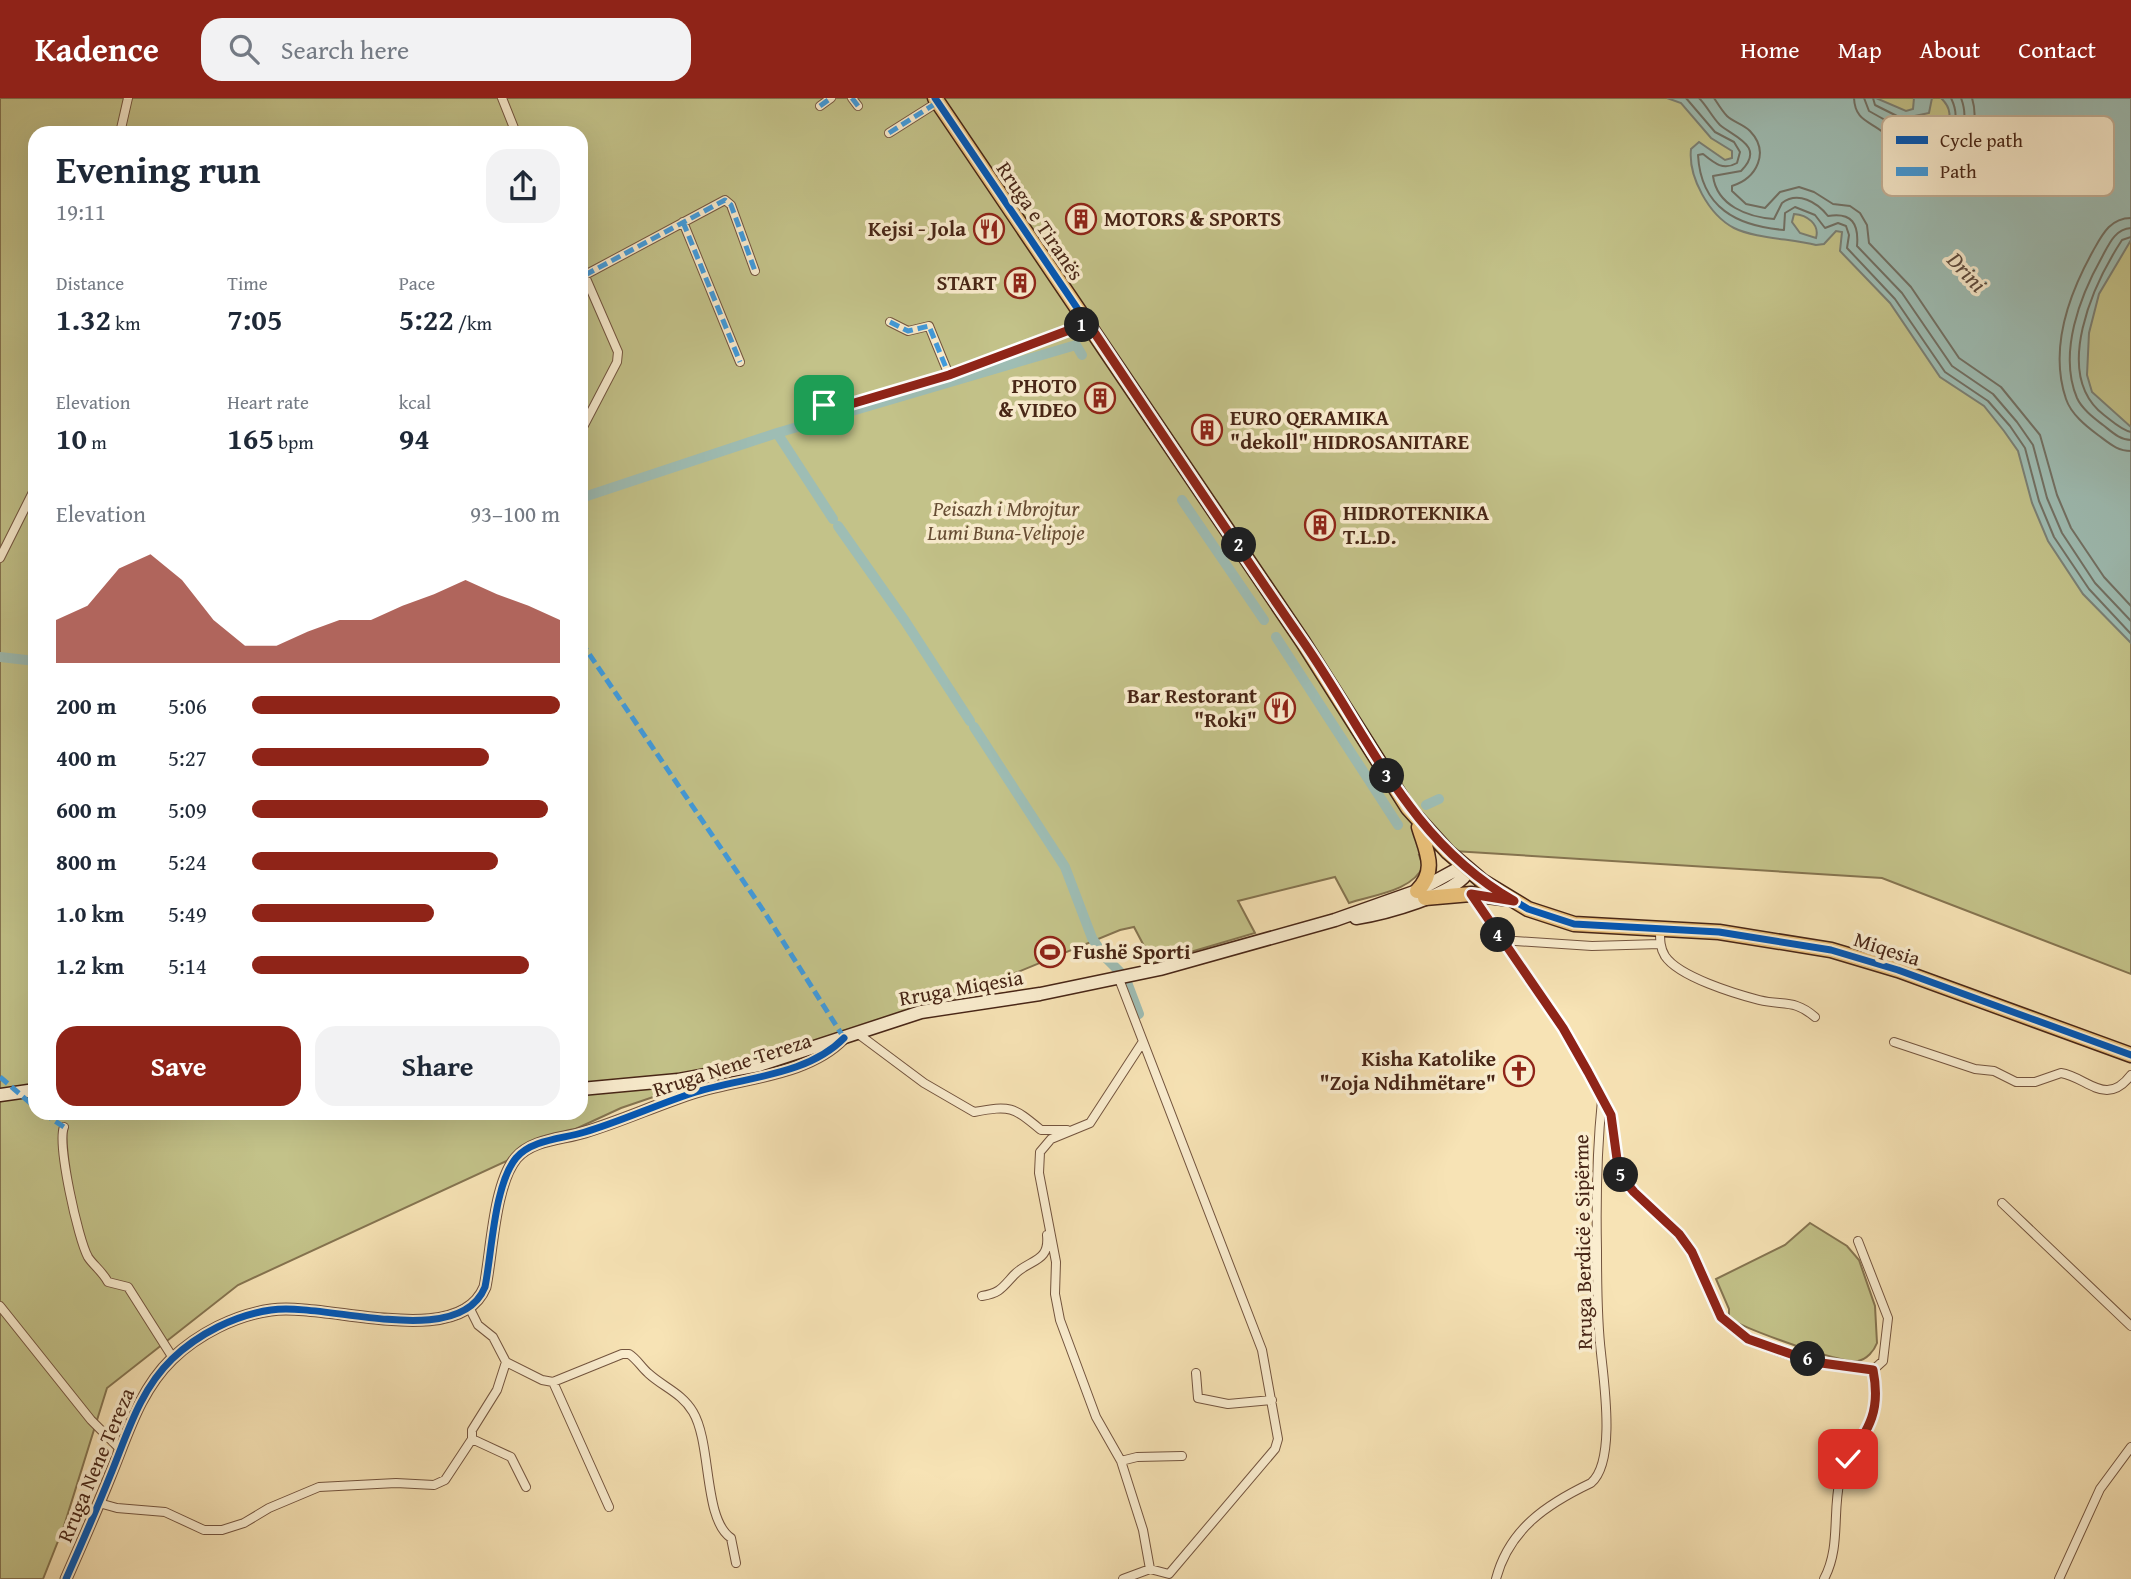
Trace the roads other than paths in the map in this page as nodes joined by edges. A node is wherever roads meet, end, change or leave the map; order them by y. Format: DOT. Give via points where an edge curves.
graph roads {
  1 [pos="128,98"];
  2 [pos="502,98"];
  3 [pos="831,98"];
  4 [pos="852,98"];
  5 [pos="936,100"];
  6 [pos="820,106"];
  7 [pos="858,106"];
  8 [pos="122,126"];
  9 [pos="513,126"];
  10 [pos="889,133"];
  11 [pos="683,222"];
  12 [pos="588,269"];
  13 [pos="755,271"];
  14 [pos="588,283"];
  15 [pos="890,322"];
  16 [pos="1088,323"];
  17 [pos="740,362"];
  18 [pos="949,375"];
  19 [pos="821,395"];
  20 [pos="588,418"];
  21 [pos="28,502"];
  22 [pos="0,558"];
  23 [pos="1417,819"];
  24 [pos="1466,868"];
  25 [pos="1471,894"];
  26 [pos="1421,895"];
  27 [pos="1514,901"];
  28 [pos="1660,937"];
  29 [pos="1501,940"];
  30 [pos="1121,979"];
  31 [pos="1815,1017"];
  32 [pos="857,1033"];
  33 [pos="844,1038"];
  34 [pos="1894,1042"];
  35 [pos="1142,1043"];
  36 [pos="2131,1055"];
  37 [pos="2131,1075"];
  38 [pos="588,1087"];
  39 [pos="28,1091"];
  40 [pos="0,1095"];
  41 [pos="1602,1100"];
  42 [pos="64,1127"];
  43 [pos="1070,1129"];
  44 [pos="2002,1203"];
  45 [pos="1048,1218"];
  46 [pos="1858,1241"];
  47 [pos="982,1296"];
  48 [pos="0,1306"];
  49 [pos="470,1309"];
  50 [pos="2131,1326"];
  51 [pos="173,1358"];
  52 [pos="506,1362"];
  53 [pos="1873,1370"];
  54 [pos="1196,1373"];
  55 [pos="553,1382"];
  56 [pos="1272,1400"];
  57 [pos="472,1439"];
  58 [pos="2131,1447"];
  59 [pos="121,1450"];
  60 [pos="1182,1456"];
  61 [pos="1121,1461"];
  62 [pos="526,1487"];
  63 [pos="99,1503"];
  64 [pos="609,1507"];
  65 [pos="736,1563"];
  66 [pos="1150,1569"];
  67 [pos="1170,1576"];
  68 [pos="71,1577"];
  69 [pos="1123,1579"];
  70 [pos="1496,1579"];
  71 [pos="1824,1579"];
  72 [pos="2059,1579"];
  1 -- 8 [label="street"];
  2 -- 9 [label="street"];
  3 -- 6 [label="street"];
  4 -- 7 [label="street"];
  5 -- 10 [label="street, Rruga e Tiranës"];
  5 -- 16 [label="main road, Rruga e Tiranës"];
  11 -- 12 [label="street"];
  11 -- 13 [label="street" via="729,201"];
  11 -- 17 [label="street"];
  14 -- 20 [label="street" via="618,352"];
  15 -- 18 [label="street" via="908,331 929,326"];
  16 -- 18 [label="street"];
  16 -- 23 [label="main road, Rruga e Tiranës"];
  18 -- 19 [label="street" via="834,409 827,408"];
  21 -- 22 [label="street"];
  23 -- 24 [label="main road"];
  23 -- 26 [label="main road" via="1430,859"];
  24 -- 26 [label="main road, Rruga Miqesia"];
  24 -- 27 [label="main road"];
  25 -- 26 [label="main road"];
  25 -- 27 [label="main road"];
  25 -- 29 [label="street"];
  26 -- 30 [label="main road, Rruga Miqesia"];
  27 -- 28 [label="main road, Miqesia" via="1557,920"];
  28 -- 29 [label="street" via="1592,946"];
  28 -- 31 [label="street" via="1670,961 1710,983 1763,1001 1795,1003"];
  28 -- 36 [label="main road, Miqesia" via="1729,933 1831,950"];
  29 -- 41 [label="street" via="1563,1028"];
  30 -- 32 [label="main road, Rruga Miqesia" via="944,1007"];
  30 -- 35 [label="street"];
  32 -- 33 [label="main road, Rruga Miqesia"];
  32 -- 43 [label="street" via="924,1083 974,1112 1000,1107 1020,1111 1041,1130"];
  33 -- 38 [label="main road, Rruga Miqesia" via="759,1065 678,1080"];
  33 -- 49 [label="street, Rruga Nene Tereza" via="811,1061 693,1093 527,1149 504,1180 485,1287"];
  34 -- 37 [label="street" via="1994,1071 2016,1082 2035,1082 2061,1073 2104,1090 2120,1087"];
  35 -- 43 [label="street" via="1090,1123"];
  35 -- 56 [label="street" via="1262,1350"];
  39 -- 40 [label="main road"];
  41 -- 53 [label="street" via="1611,1115 1619,1174 1686,1243 1721,1317 1748,1339 1814,1362"];
  41 -- 70 [label="street, Rruga Berdicë e Sipërme" via="1597,1251 1606,1419 1601,1465 1591,1483 1528,1521 1513,1539"];
  42 -- 51 [label="street" via="67,1181 88,1257 108,1282 128,1287"];
  43 -- 45 [label="street" via="1051,1139 1040,1152 1039,1173"];
  44 -- 50 [label="street"];
  45 -- 47 [label="street" via="1045,1254 1015,1274 1003,1290"];
  45 -- 61 [label="street" via="1060,1320 1096,1417"];
  46 -- 53 [label="street" via="1888,1318 1883,1361"];
  48 -- 59 [label="street" via="91,1420"];
  49 -- 51 [label="street, Rruga Nene Tereza" via="439,1321 271,1310 206,1333"];
  49 -- 52 [label="street" via="478,1325 494,1337"];
  51 -- 59 [label="street, Rruga Nene Tereza" via="146,1391"];
  52 -- 55 [label="street"];
  52 -- 57 [label="street" via="497,1390 472,1430"];
  53 -- 71 [label="street" via="1877,1407 1841,1476 1835,1549"];
  54 -- 56 [label="street" via="1198,1398 1228,1404"];
  55 -- 64 [label="street"];
  55 -- 65 [label="street" via="629,1354 656,1380 682,1396 702,1434 716,1517 732,1538"];
  56 -- 67 [label="street" via="1278,1439 1275,1449"];
  57 -- 62 [label="street" via="511,1457"];
  57 -- 63 [label="street" via="445,1480 434,1485 319,1487 222,1530 204,1530 165,1512"];
  58 -- 72 [label="street" via="2100,1489"];
  59 -- 63 [label="street, Rruga Nene Tereza"];
  60 -- 61 [label="street"];
  61 -- 66 [label="street"];
  63 -- 68 [label="street, Rruga Nene Tereza"];
  66 -- 67 [label="street"];
  66 -- 69 [label="street"];
}
